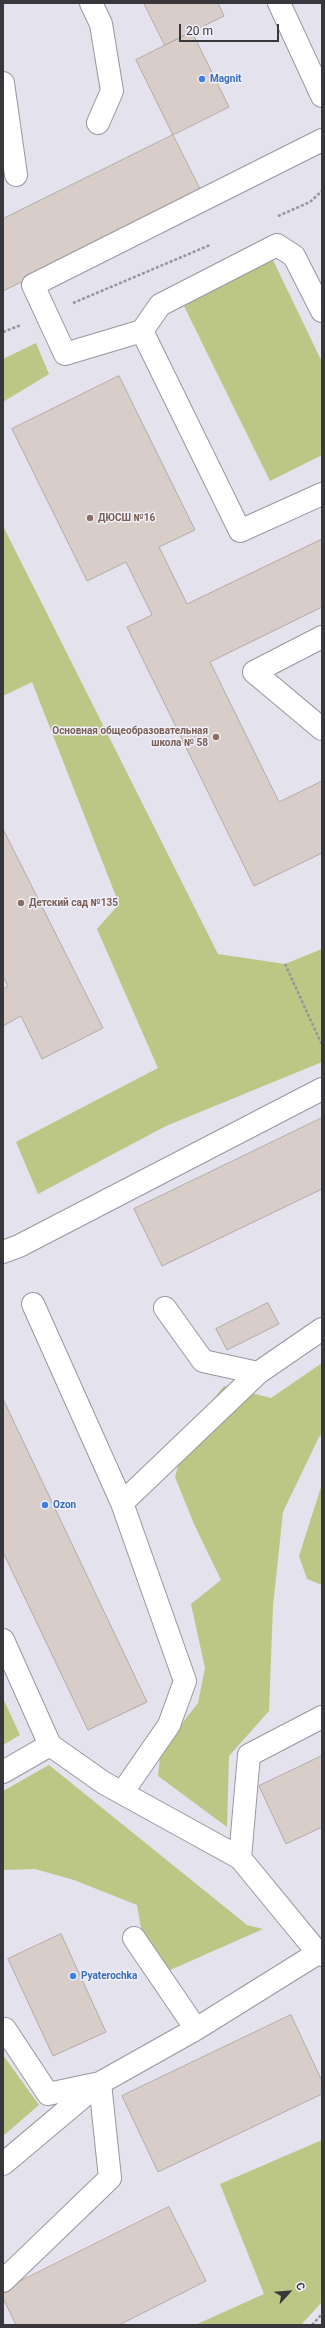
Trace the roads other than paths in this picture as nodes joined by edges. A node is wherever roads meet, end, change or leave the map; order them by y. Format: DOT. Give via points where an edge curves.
graph roads {
  1 [pos="91,3"];
  2 [pos="279,3"];
  3 [pos="3,82"];
  4 [pos="322,96"];
  5 [pos="98,123"];
  6 [pos="322,140"];
  7 [pos="16,175"];
  8 [pos="322,311"];
  9 [pos="142,330"];
  10 [pos="322,494"];
  11 [pos="322,637"];
  12 [pos="322,729"];
  13 [pos="322,1089"];
  14 [pos="3,1252"];
  15 [pos="33,1304"];
  16 [pos="165,1308"];
  17 [pos="322,1329"];
  18 [pos="258,1373"];
  19 [pos="122,1503"];
  20 [pos="3,1640"];
  21 [pos="322,1717"];
  22 [pos="50,1745"];
  23 [pos="3,1772"];
  24 [pos="122,1793"];
  25 [pos="240,1858"];
  26 [pos="134,1938"];
  27 [pos="320,1954"];
  28 [pos="196,2029"];
  29 [pos="3,2030"];
  30 [pos="100,2083"];
  31 [pos="3,2164"];
  32 [pos="3,2281"];
  1 -- 5 [label="lane" via="101,24 112,91"];
  2 -- 4 [label="lane"];
  3 -- 7 [label="lane"];
  6 -- 9 [label="lane" via="33,285 65,354"];
  8 -- 9 [label="lane" via="294,256 277,246 160,305"];
  9 -- 10 [label="lane" via="240,531"];
  11 -- 12 [label="lane" via="254,672"];
  13 -- 14 [label="lane"];
  15 -- 19 [label="lane"];
  16 -- 18 [label="lane" via="202,1361"];
  17 -- 18 [label="lane"];
  18 -- 19 [label="lane"];
  19 -- 24 [label="lane" via="185,1681 170,1725"];
  20 -- 22 [label="lane"];
  21 -- 25 [label="lane" via="249,1755"];
  22 -- 23 [label="lane"];
  22 -- 24 [label="lane"];
  24 -- 25 [label="lane"];
  25 -- 27 [label="lane"];
  26 -- 28 [label="lane"];
  27 -- 28 [label="lane"];
  28 -- 30 [label="lane"];
  29 -- 30 [label="lane" via="48,2094"];
  30 -- 31 [label="lane"];
  30 -- 32 [label="lane" via="110,2178"];
}
